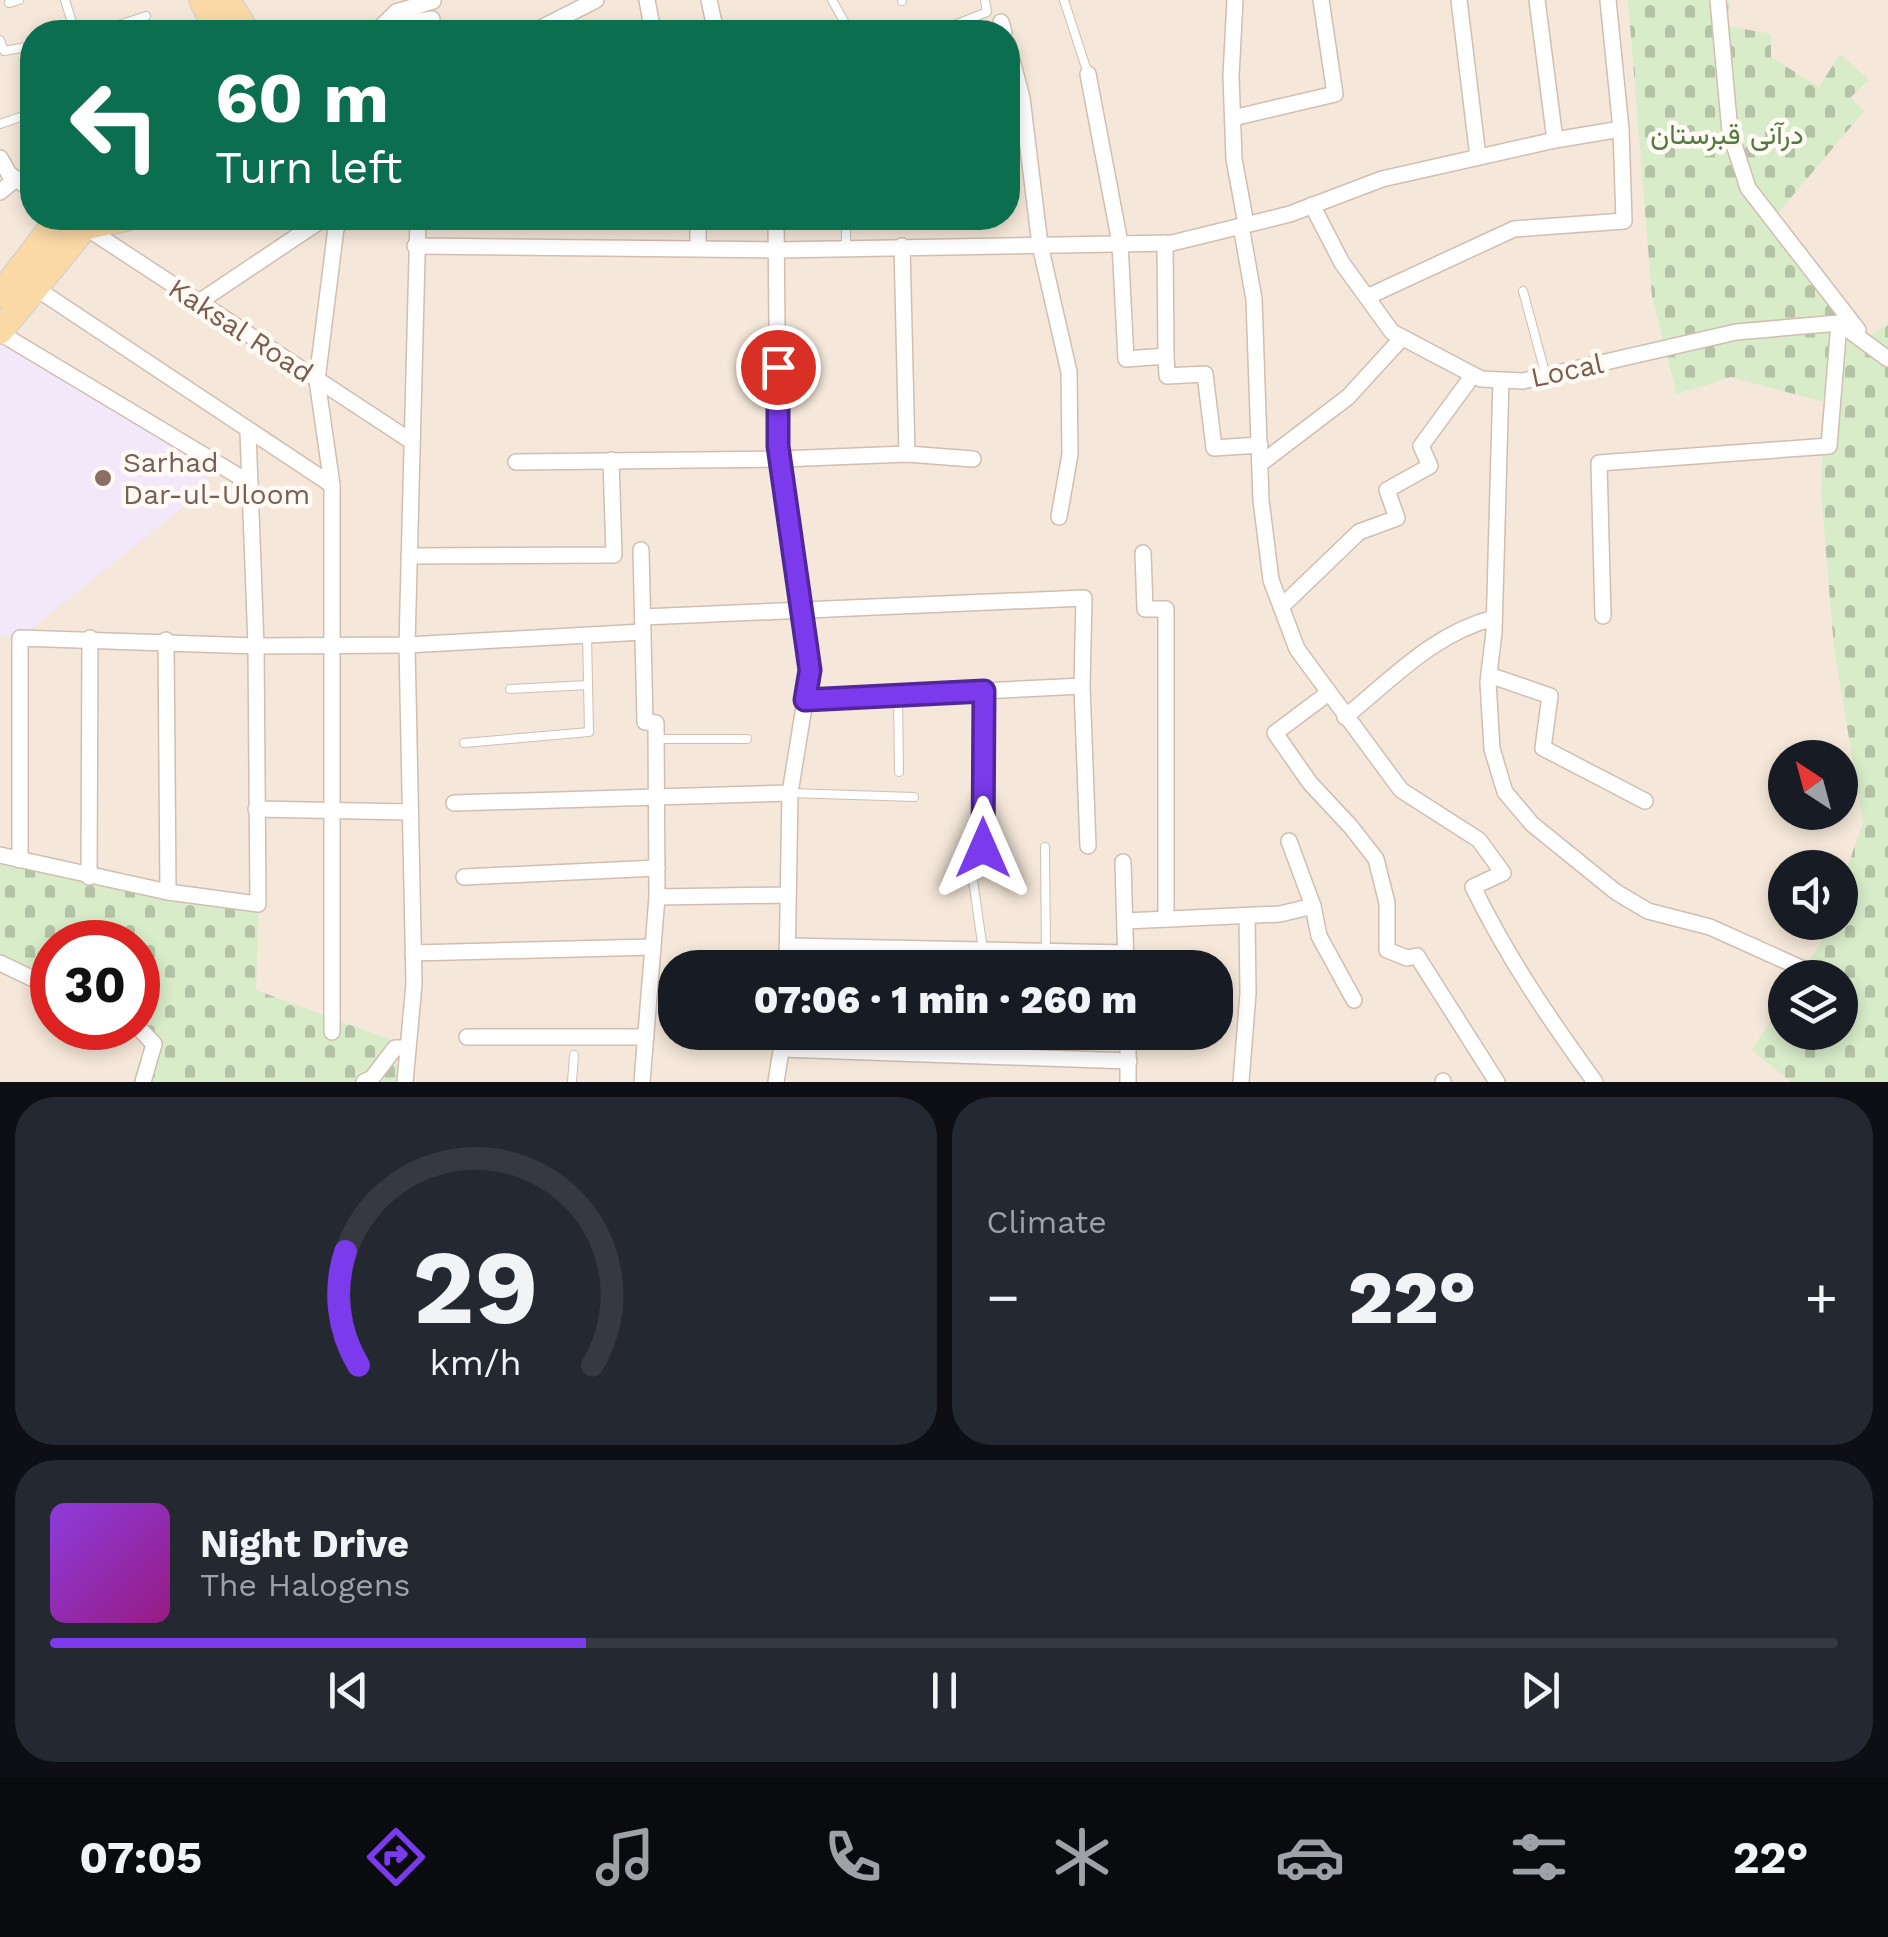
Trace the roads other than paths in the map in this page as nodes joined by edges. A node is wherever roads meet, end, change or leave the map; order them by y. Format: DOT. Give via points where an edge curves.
graph roads {
  1 [pos="596,0"];
  2 [pos="985,0"];
  3 [pos="1064,0"];
  4 [pos="1236,0"];
  5 [pos="1321,0"];
  6 [pos="1459,0"];
  7 [pos="1538,0"];
  8 [pos="1608,0"];
  9 [pos="1718,0"];
  10 [pos="433,1"];
  11 [pos="146,16"];
  12 [pos="135,20"];
  13 [pos="388,20"];
  14 [pos="557,20"];
  15 [pos="967,20"];
  16 [pos="0,40"];
  17 [pos="20,48"];
  18 [pos="1088,74"];
  19 [pos="1020,90"];
  20 [pos="1233,118"];
  21 [pos="1620,130"];
  22 [pos="1555,140"];
  23 [pos="1478,156"];
  24 [pos="0,158"];
  25 [pos="16,179"];
  26 [pos="20,182"];
  27 [pos="0,192"];
  28 [pos="1312,206"];
  29 [pos="1244,225"];
  30 [pos="51,230"];
  31 [pos="73,230"];
  32 [pos="91,230"];
  33 [pos="302,230"];
  34 [pos="340,230"];
  35 [pos="417,230"];
  36 [pos="698,230"];
  37 [pos="776,230"];
  38 [pos="846,230"];
  39 [pos="1165,243"];
  40 [pos="1120,244"];
  41 [pos="1040,245"];
  42 [pos="416,246"];
  43 [pos="902,246"];
  44 [pos="846,247"];
  45 [pos="698,248"];
  46 [pos="777,250"];
  47 [pos="34,287"];
  48 [pos="1523,291"];
  49 [pos="0,295"];
  50 [pos="1367,297"];
  51 [pos="199,302"];
  52 [pos="1838,323"];
  53 [pos="0,332"];
  54 [pos="1402,338"];
  55 [pos="1864,340"];
  56 [pos="1166,356"];
  57 [pos="1888,359"];
  58 [pos="1473,375"];
  59 [pos="1546,376"];
  60 [pos="317,380"];
  61 [pos="1501,380"];
  62 [pos="248,432"];
  63 [pos="411,441"];
  64 [pos="1260,445"];
  65 [pos="907,454"];
  66 [pos="973,459"];
  67 [pos="612,460"];
  68 [pos="781,460"];
  69 [pos="516,462"];
  70 [pos="1260,464"];
  71 [pos="250,483"];
  72 [pos="332,485"];
  73 [pos="1059,516"];
  74 [pos="641,550"];
  75 [pos="1143,553"];
  76 [pos="409,556"];
  77 [pos="1281,606"];
  78 [pos="801,612"];
  79 [pos="1604,616"];
  80 [pos="1494,618"];
  81 [pos="643,624"];
  82 [pos="587,635"];
  83 [pos="90,638"];
  84 [pos="166,640"];
  85 [pos="256,646"];
  86 [pos="334,646"];
  87 [pos="408,646"];
  88 [pos="1489,675"];
  89 [pos="588,685"];
  90 [pos="1082,686"];
  91 [pos="510,689"];
  92 [pos="984,691"];
  93 [pos="1328,694"];
  94 [pos="898,697"];
  95 [pos="805,700"];
  96 [pos="1345,717"];
  97 [pos="748,739"];
  98 [pos="656,740"];
  99 [pos="464,743"];
  100 [pos="900,772"];
  101 [pos="790,793"];
  102 [pos="656,796"];
  103 [pos="914,798"];
  104 [pos="1646,802"];
  105 [pos="454,803"];
  106 [pos="256,809"];
  107 [pos="332,812"];
  108 [pos="410,812"];
  109 [pos="1289,842"];
  110 [pos="1088,846"];
  111 [pos="1044,847"];
  112 [pos="983,848"];
  113 [pos="0,855"];
  114 [pos="20,860"];
  115 [pos="1124,862"];
  116 [pos="657,868"];
  117 [pos="89,877"];
  118 [pos="464,877"];
  119 [pos="168,892"];
  120 [pos="787,894"];
  121 [pos="658,897"];
  122 [pos="1314,906"];
  123 [pos="1247,916"];
  124 [pos="1166,919"];
  125 [pos="1125,921"];
  126 [pos="787,946"];
  127 [pos="653,947"];
  128 [pos="868,948"];
  129 [pos="787,950"];
  130 [pos="982,950"];
  131 [pos="1046,950"];
  132 [pos="1126,950"];
  133 [pos="413,952"];
  134 [pos="1783,960"];
  135 [pos="0,963"];
  136 [pos="30,977"];
  137 [pos="1354,1000"];
  138 [pos="332,1032"];
  139 [pos="468,1037"];
  140 [pos="646,1037"];
  141 [pos="407,1048"];
  142 [pos="152,1050"];
  143 [pos="781,1050"];
  144 [pos="939,1050"];
  145 [pos="1129,1050"];
  146 [pos="574,1055"];
  147 [pos="1129,1061"];
  148 [pos="142,1082"];
  149 [pos="364,1082"];
  150 [pos="405,1082"];
  151 [pos="572,1082"];
  152 [pos="642,1082"];
  153 [pos="776,1082"];
  154 [pos="1128,1082"];
  155 [pos="1240,1082"];
  156 [pos="1497,1082"];
  157 [pos="1595,1082"];
  1 -- 14 [label="street"];
  2 -- 15 [label="lane" via="987,12"];
  3 -- 18 [label="lane"];
  4 -- 20 [label="street"];
  5 -- 20 [label="street" via="1335,94"];
  6 -- 23 [label="street"];
  7 -- 22 [label="street"];
  8 -- 21 [label="street"];
  9 -- 55 [label="street" via="1730,132 1748,188"];
  10 -- 13 [label="street"];
  11 -- 12 [label="lane"];
  16 -- 17 [label="lane" via="4,51"];
  18 -- 40 [label="street"];
  19 -- 41 [label="street"];
  20 -- 29 [label="street"];
  21 -- 22 [label="street"];
  21 -- 50 [label="street" via="1624,221 1514,229"];
  22 -- 23 [label="street"];
  23 -- 28 [label="street" via="1382,179"];
  24 -- 25 [label="street"];
  25 -- 26 [label="street"];
  25 -- 27 [label="street"];
  28 -- 29 [label="street"];
  28 -- 50 [label="street, Local"];
  29 -- 39 [label="street"];
  29 -- 64 [label="street"];
  30 -- 49 [label="main road"];
  31 -- 47 [label="main road"];
  32 -- 51 [label="street, Kaksal Road"];
  33 -- 51 [label="street"];
  34 -- 60 [label="street"];
  35 -- 42 [label="street"];
  36 -- 45 [label="street"];
  37 -- 46 [label="street"];
  38 -- 44 [label="lane"];
  39 -- 40 [label="street"];
  39 -- 56 [label="street"];
  40 -- 41 [label="street"];
  40 -- 56 [label="street" via="1126,359"];
  41 -- 43 [label="street"];
  41 -- 73 [label="street" via="1069,372 1070,454"];
  42 -- 45 [label="street"];
  42 -- 63 [label="street"];
  43 -- 44 [label="street"];
  43 -- 65 [label="street"];
  44 -- 46 [label="street"];
  45 -- 46 [label="street"];
  46 -- 68 [label="street"];
  47 -- 53 [label="main road"];
  47 -- 62 [label="street"];
  48 -- 59 [label="lane"];
  50 -- 54 [label="street, Local"];
  51 -- 60 [label="street, Kaksal Road"];
  52 -- 55 [label="street"];
  52 -- 59 [label="street, Local" via="1736,332"];
  52 -- 79 [label="street" via="1829,446 1599,463"];
  53 -- 71 [label="street"];
  54 -- 58 [label="street, Local"];
  54 -- 70 [label="street" via="1348,397"];
  55 -- 57 [label="street"];
  56 -- 64 [label="street" via="1167,376 1205,374 1214,448"];
  58 -- 61 [label="street, Local"];
  58 -- 77 [label="street" via="1421,446 1430,466 1387,490 1396,518 1359,532"];
  59 -- 61 [label="street, Local"];
  60 -- 63 [label="street, Kaksal Road"];
  60 -- 72 [label="street"];
  61 -- 80 [label="street"];
  62 -- 71 [label="street"];
  62 -- 72 [label="street"];
  63 -- 76 [label="street"];
  64 -- 70 [label="street"];
  65 -- 66 [label="street"];
  65 -- 68 [label="street"];
  67 -- 68 [label="street"];
  67 -- 69 [label="street"];
  67 -- 76 [label="street" via="614,555"];
  68 -- 78 [label="street"];
  70 -- 77 [label="street" via="1271,580"];
  71 -- 85 [label="street"];
  72 -- 86 [label="street"];
  74 -- 81 [label="street"];
  75 -- 124 [label="street" via="1146,609 1166,608"];
  76 -- 87 [label="street"];
  77 -- 93 [label="street" via="1296,649"];
  78 -- 81 [label="street"];
  78 -- 90 [label="street" via="1084,598"];
  78 -- 95 [label="street" via="810,670"];
  80 -- 88 [label="street"];
  80 -- 96 [label="street" via="1428,647"];
  81 -- 82 [label="street"];
  81 -- 98 [label="street" via="645,722 656,723"];
  82 -- 87 [label="street"];
  82 -- 89 [label="lane"];
  83 -- 84 [label="street"];
  83 -- 114 [label="street" via="20,638"];
  83 -- 117 [label="street"];
  84 -- 85 [label="street"];
  84 -- 119 [label="street"];
  85 -- 86 [label="street"];
  85 -- 106 [label="street"];
  86 -- 87 [label="street"];
  86 -- 107 [label="street"];
  87 -- 108 [label="street"];
  88 -- 104 [label="street" via="1550,696 1543,748"];
  88 -- 134 [label="street" via="1492,750 1505,792 1532,824 1648,911 1710,927"];
  89 -- 91 [label="lane"];
  89 -- 99 [label="lane" via="588,732"];
  90 -- 92 [label="street"];
  90 -- 110 [label="street"];
  92 -- 94 [label="street"];
  92 -- 112 [label="street"];
  93 -- 96 [label="street"];
  93 -- 156 [label="street" via="1276,733 1376,859 1387,903 1386,950 1417,956"];
  94 -- 95 [label="street"];
  94 -- 100 [label="lane"];
  95 -- 101 [label="street"];
  96 -- 157 [label="street" via="1402,790 1479,840 1503,872 1473,888"];
  97 -- 98 [label="lane"];
  98 -- 102 [label="street"];
  101 -- 102 [label="street"];
  101 -- 103 [label="lane"];
  101 -- 120 [label="street"];
  102 -- 105 [label="street"];
  102 -- 116 [label="street"];
  106 -- 107 [label="street"];
  106 -- 119 [label="street" via="258,904"];
  107 -- 108 [label="street"];
  107 -- 138 [label="street"];
  108 -- 133 [label="street"];
  109 -- 122 [label="street"];
  111 -- 131 [label="lane"];
  112 -- 130 [label="lane" via="969,852"];
  113 -- 114 [label="street"];
  114 -- 117 [label="street"];
  115 -- 125 [label="street"];
  116 -- 118 [label="street"];
  116 -- 121 [label="street"];
  117 -- 119 [label="street"];
  120 -- 121 [label="street"];
  120 -- 126 [label="street"];
  121 -- 127 [label="street"];
  122 -- 123 [label="street"];
  122 -- 137 [label="street" via="1319,936"];
  123 -- 124 [label="street"];
  123 -- 155 [label="street"];
  124 -- 125 [label="street"];
  125 -- 132 [label="street"];
  126 -- 128 [label="street"];
  126 -- 129 [label="street"];
  127 -- 133 [label="street"];
  127 -- 140 [label="street"];
  128 -- 130 [label="street"];
  133 -- 141 [label="street"];
  135 -- 136 [label="street"];
  139 -- 140 [label="street"];
  140 -- 152 [label="street"];
  141 -- 149 [label="street" via="395,1048"];
  141 -- 150 [label="street"];
  142 -- 148 [label="street"];
  143 -- 153 [label="street"];
  144 -- 147 [label="street"];
  145 -- 147 [label="street"];
  146 -- 151 [label="lane"];
  147 -- 154 [label="street"];
}
